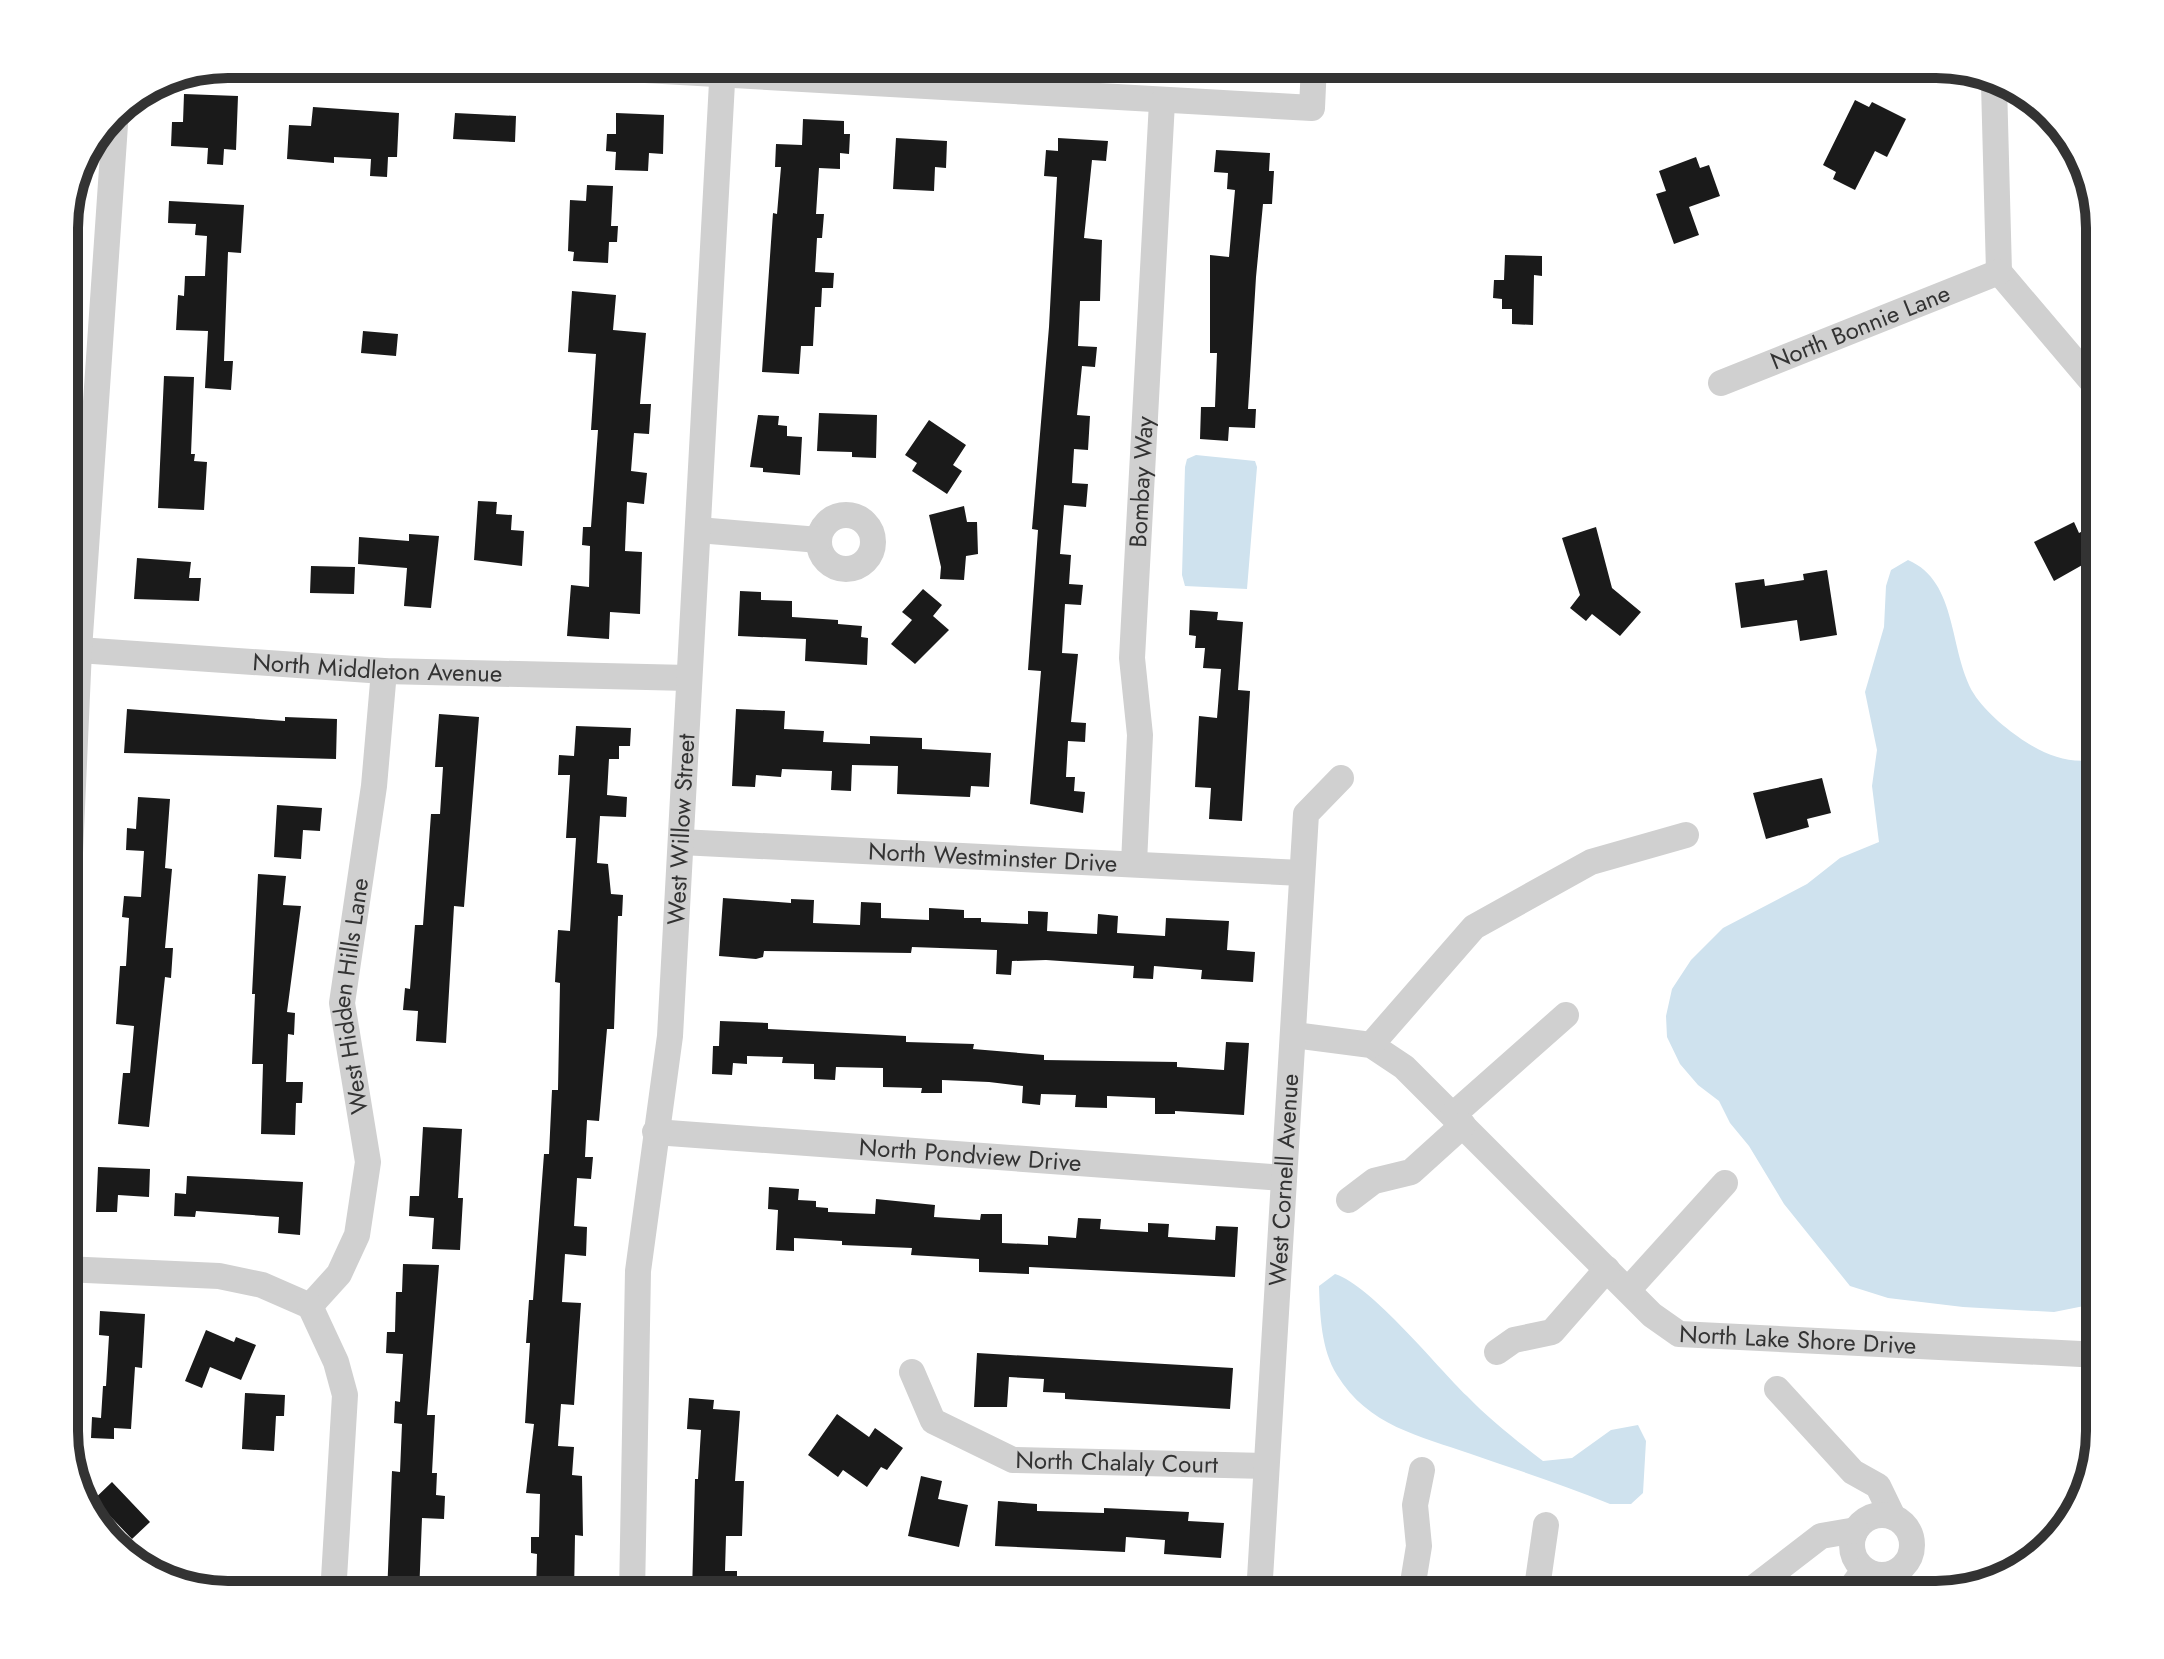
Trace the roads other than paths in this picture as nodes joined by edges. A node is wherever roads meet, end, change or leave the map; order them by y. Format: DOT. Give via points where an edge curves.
graph roads {
  1 [pos="723,78"];
  2 [pos="843,78"];
  3 [pos="1313,78"];
  4 [pos="1994,90"];
  5 [pos="1162,102"];
  6 [pos="114,130"];
  7 [pos="1999,272"];
  8 [pos="2086,375"];
  9 [pos="1721,383"];
  10 [pos="698,530"];
  11 [pos="819,540"];
  12 [pos="78,576"];
  13 [pos="78,650"];
  14 [pos="384,671"];
  15 [pos="689,678"];
  16 [pos="1341,778"];
  17 [pos="1686,835"];
  18 [pos="681,842"];
  19 [pos="1134,863"];
  20 [pos="1302,873"];
  21 [pos="1566,1015"];
  22 [pos="1294,1035"];
  23 [pos="1371,1045"];
  24 [pos="1458,1120"];
  25 [pos="655,1132"];
  26 [pos="1284,1178"];
  27 [pos="1725,1183"];
  28 [pos="1349,1200"];
  29 [pos="1607,1269"];
  30 [pos="78,1270"];
  31 [pos="1628,1290"];
  32 [pos="310,1306"];
  33 [pos="1497,1352"];
  34 [pos="2086,1354"];
  35 [pos="912,1372"];
  36 [pos="1777,1389"];
  37 [pos="1266,1466"];
  38 [pos="1422,1470"];
  39 [pos="1893,1517"];
  40 [pos="1546,1525"];
  41 [pos="1856,1530"];
  42 [pos="1864,1570"];
  43 [pos="334,1581"];
  44 [pos="632,1581"];
  45 [pos="1260,1581"];
  46 [pos="1413,1581"];
  47 [pos="1538,1581"];
  48 [pos="1762,1581"];
  49 [pos="1856,1581"];
  1 -- 10 [label="street, West Willow Street"];
  2 -- 5 [label="street"];
  3 -- 5 [label="street" via="1312,108"];
  4 -- 7 [label="street"];
  5 -- 19 [label="street, Bombay Way" via="1132,658 1140,735"];
  6 -- 12 [label="street"];
  7 -- 8 [label="street"];
  7 -- 9 [label="street, North Bonnie Lane"];
  10 -- 11 [label="street"];
  10 -- 15 [label="street, West Willow Street"];
  13 -- 14 [label="street, North Middleton Avenue"];
  14 -- 15 [label="street, North Middleton Avenue"];
  14 -- 32 [label="street, West Hidden Hills Lane" via="374,786 342,1003 368,1162 357,1235 339,1274"];
  15 -- 18 [label="street, West Willow Street"];
  16 -- 20 [label="street, West Cornell Avenue" via="1306,814"];
  17 -- 23 [label="street" via="1591,862 1474,927"];
  18 -- 19 [label="street, North Westminster Drive"];
  18 -- 25 [label="street, West Willow Street" via="670,1036"];
  19 -- 20 [label="street, North Westminster Drive"];
  20 -- 22 [label="street, West Cornell Avenue"];
  21 -- 24 [label="street"];
  22 -- 23 [label="street, North Lake Shore Drive"];
  22 -- 26 [label="street, West Cornell Avenue"];
  23 -- 24 [label="street, North Lake Shore Drive" via="1404,1067"];
  24 -- 28 [label="street" via="1411,1172 1374,1181"];
  24 -- 29 [label="street, North Lake Shore Drive"];
  25 -- 26 [label="street, North Pondview Drive"];
  25 -- 44 [label="street, West Willow Street" via="638,1271"];
  26 -- 37 [label="street, West Cornell Avenue"];
  27 -- 31 [label="street"];
  29 -- 31 [label="street, North Lake Shore Drive"];
  29 -- 33 [label="street" via="1552,1332 1514,1340"];
  30 -- 32 [label="street" via="219,1276 262,1285"];
  31 -- 34 [label="street, North Lake Shore Drive" via="1679,1334"];
  32 -- 43 [label="street" via="345,1395"];
  35 -- 37 [label="street, North Chalaly Court" via="933,1421 1013,1460"];
  36 -- 39 [label="street" via="1853,1472 1878,1486"];
  37 -- 45 [label="street, West Cornell Avenue"];
  38 -- 46 [label="street" via="1415,1505 1419,1546"];
  39 -- 41 [label="street" via="1877,1515"];
  39 -- 42 [label="street" via="1911,1540 1909,1558 1888,1575"];
  40 -- 47 [label="street"];
  41 -- 42 [label="street" via="1852,1551"];
  41 -- 48 [label="street" via="1821,1536"];
  42 -- 49 [label="street"];
}
